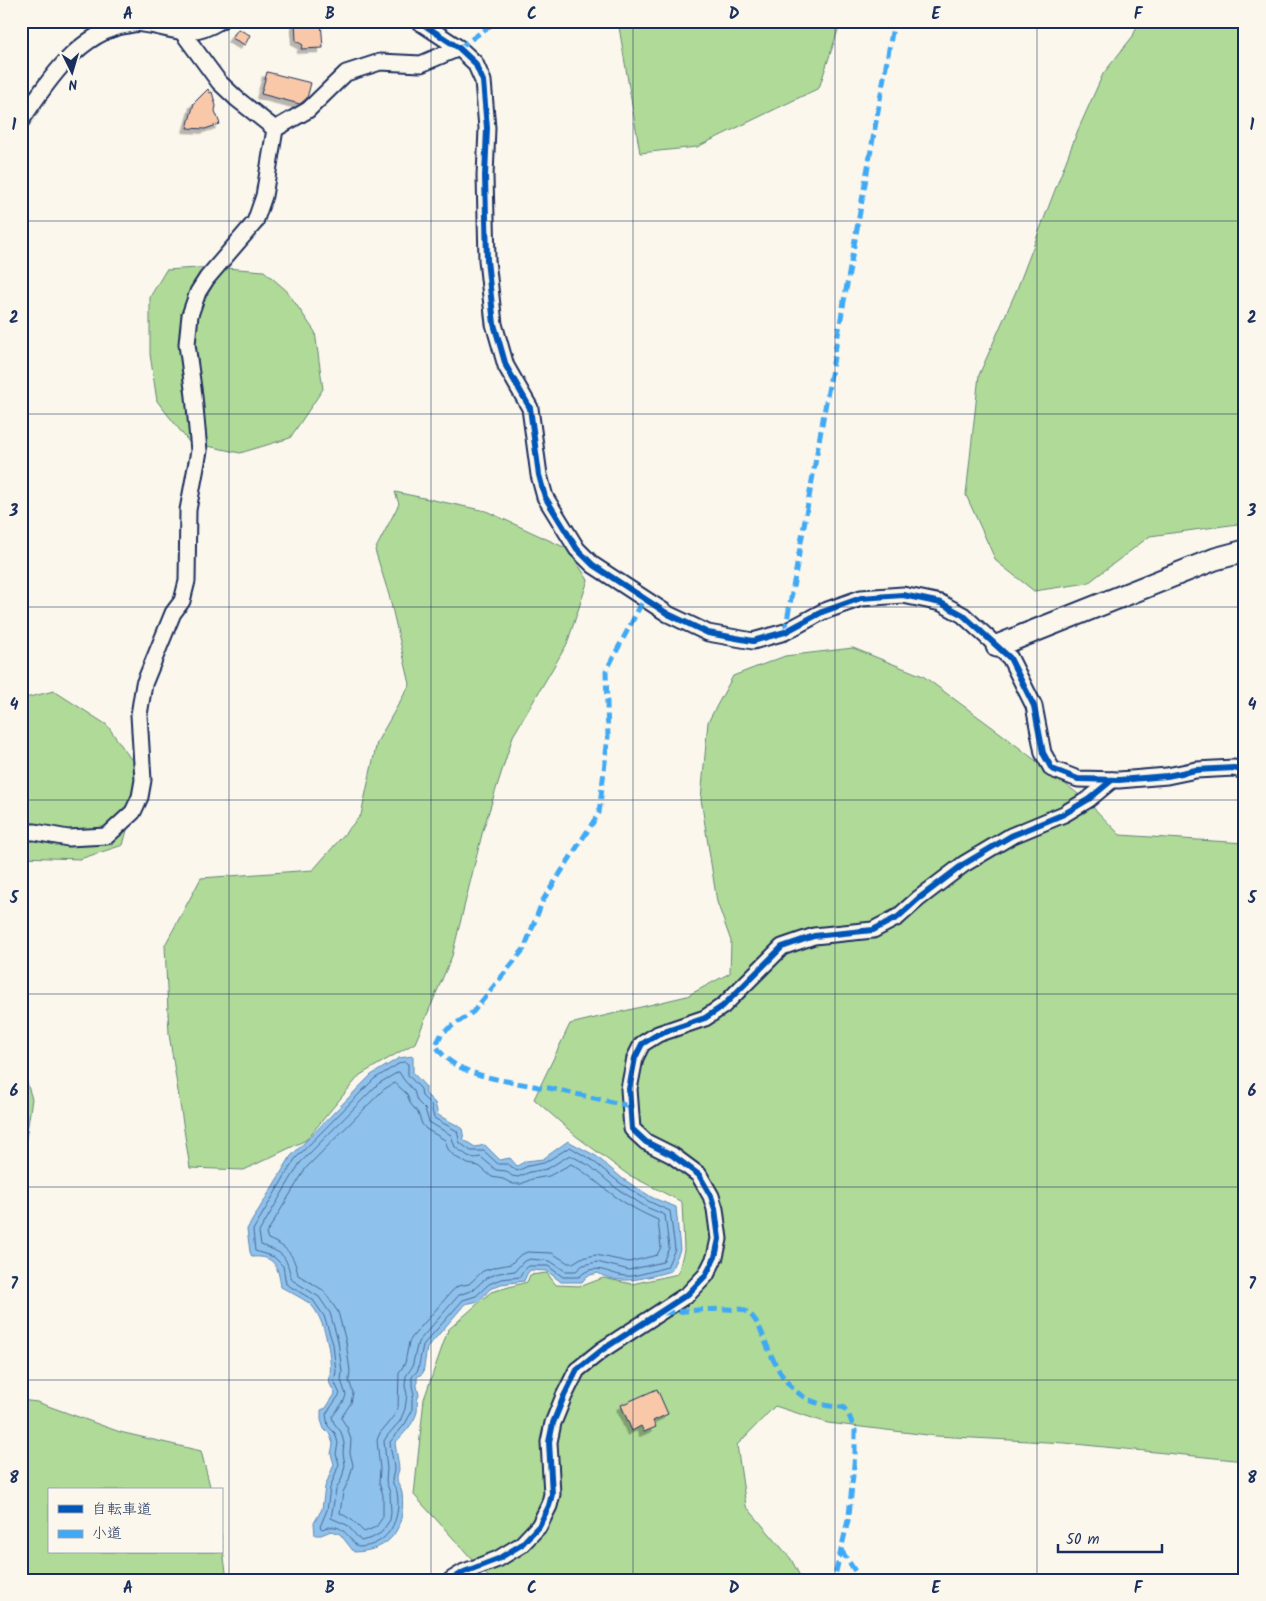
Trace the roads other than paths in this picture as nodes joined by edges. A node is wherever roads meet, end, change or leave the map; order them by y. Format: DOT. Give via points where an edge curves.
graph roads {
  1 [pos="220,21"];
  2 [pos="418,21"];
  3 [pos="183,33"];
  4 [pos="459,48"];
  5 [pos="21,121"];
  6 [pos="275,129"];
  7 [pos="1245,551"];
  8 [pos="997,646"];
  9 [pos="1245,771"];
  10 [pos="1112,780"];
  11 [pos="21,832"];
  12 [pos="451,1580"];
  1 -- 3 [label="street" via="209,28"];
  2 -- 4 [label="street"];
  3 -- 5 [label="street" via="142,23 115,27 87,41 42,89"];
  3 -- 6 [label="street" via="219,82"];
  4 -- 6 [label="street" via="421,64 380,62 346,73 308,110"];
  4 -- 8 [label="street" via="475,63 483,80 487,128 487,260 494,324 506,366 530,408 545,497 577,549 593,565 668,614 708,634 753,641 784,632 822,612 861,598 903,596 941,602 963,615"];
  6 -- 11 [label="street" via="264,196 255,222 198,292 190,315 187,344 199,451 188,510 187,581 182,601 173,613 144,684 138,714 143,780 140,797 133,812 107,836 68,838"];
  7 -- 8 [label="street" via="1215,559"];
  8 -- 10 [label="street" via="1010,658 1026,687 1034,706 1043,753 1052,769 1078,779"];
  9 -- 10 [label="street" via="1234,768 1196,770 1167,776"];
  10 -- 12 [label="street" via="1064,814 1011,836 964,864 898,917 873,930 814,936 782,947 723,1006 705,1018 658,1034 642,1044 635,1058 629,1089 632,1129 646,1142 672,1155 699,1175 715,1209 719,1239 715,1257 706,1275 688,1294 602,1350 578,1370 553,1423 550,1442 552,1494 539,1526 521,1545"];
}
